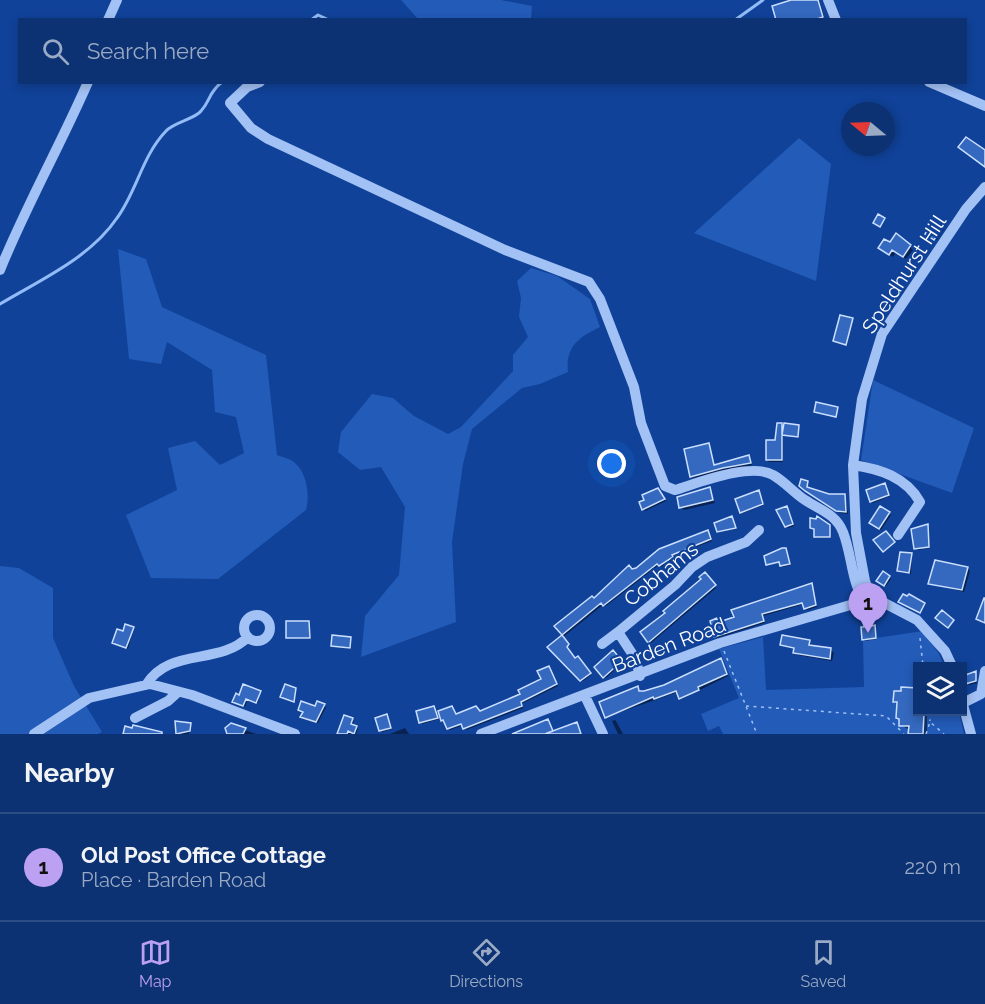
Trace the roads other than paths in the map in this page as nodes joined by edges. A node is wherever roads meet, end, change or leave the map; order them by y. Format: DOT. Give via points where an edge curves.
graph roads {
  1 [pos="117,0"];
  2 [pos="828,0"];
  3 [pos="109,18"];
  4 [pos="835,18"];
  5 [pos="87,84"];
  6 [pos="255,84"];
  7 [pos="934,84"];
  8 [pos="985,106"];
  9 [pos="985,187"];
  10 [pos="0,270"];
  11 [pos="853,465"];
  12 [pos="759,530"];
  13 [pos="898,535"];
  14 [pos="868,598"];
  15 [pos="618,632"];
  16 [pos="248,638"];
  17 [pos="602,644"];
  18 [pos="950,662"];
  19 [pos="985,671"];
  20 [pos="640,675"];
  21 [pos="146,685"];
  22 [pos="178,692"];
  23 [pos="585,696"];
  24 [pos="967,700"];
  25 [pos="966,716"];
  26 [pos="135,718"];
  27 [pos="34,734"];
  28 [pos="295,734"];
  29 [pos="481,734"];
  30 [pos="603,734"];
  31 [pos="971,734"];
  1 -- 3 [label="street"];
  2 -- 4 [label="street"];
  5 -- 10 [label="street"];
  6 -- 14 [label="street" via="230,103 251,128 268,139 505,250 589,282 600,299 634,387 641,423 665,486 675,490 724,476 757,471 772,474 808,502 824,509 842,529 855,587"];
  7 -- 8 [label="street"];
  9 -- 11 [label="street, Speldhurst Hill" via="882,334 862,399"];
  11 -- 13 [label="street" via="894,476 914,490 920,502"];
  11 -- 14 [label="street, Speldhurst Hill" via="856,533"];
  12 -- 15 [label="street, Cobhams" via="746,542 707,556"];
  14 -- 18 [label="street" via="917,620"];
  14 -- 20 [label="street, Barden Road" via="720,643"];
  15 -- 17 [label="street, Cobhams"];
  15 -- 20 [label="street, Cobhams" via="635,658"];
  16 -- 21 [label="street" via="239,646 167,664"];
  19 -- 24 [label="street" via="981,694"];
  20 -- 23 [label="street, Barden Road"];
  21 -- 22 [label="street"];
  21 -- 27 [label="street" via="89,698"];
  22 -- 26 [label="street"];
  22 -- 28 [label="street"];
  23 -- 29 [label="street, Barden Road"];
  23 -- 30 [label="street"];
  25 -- 31 [label="street"];
}
